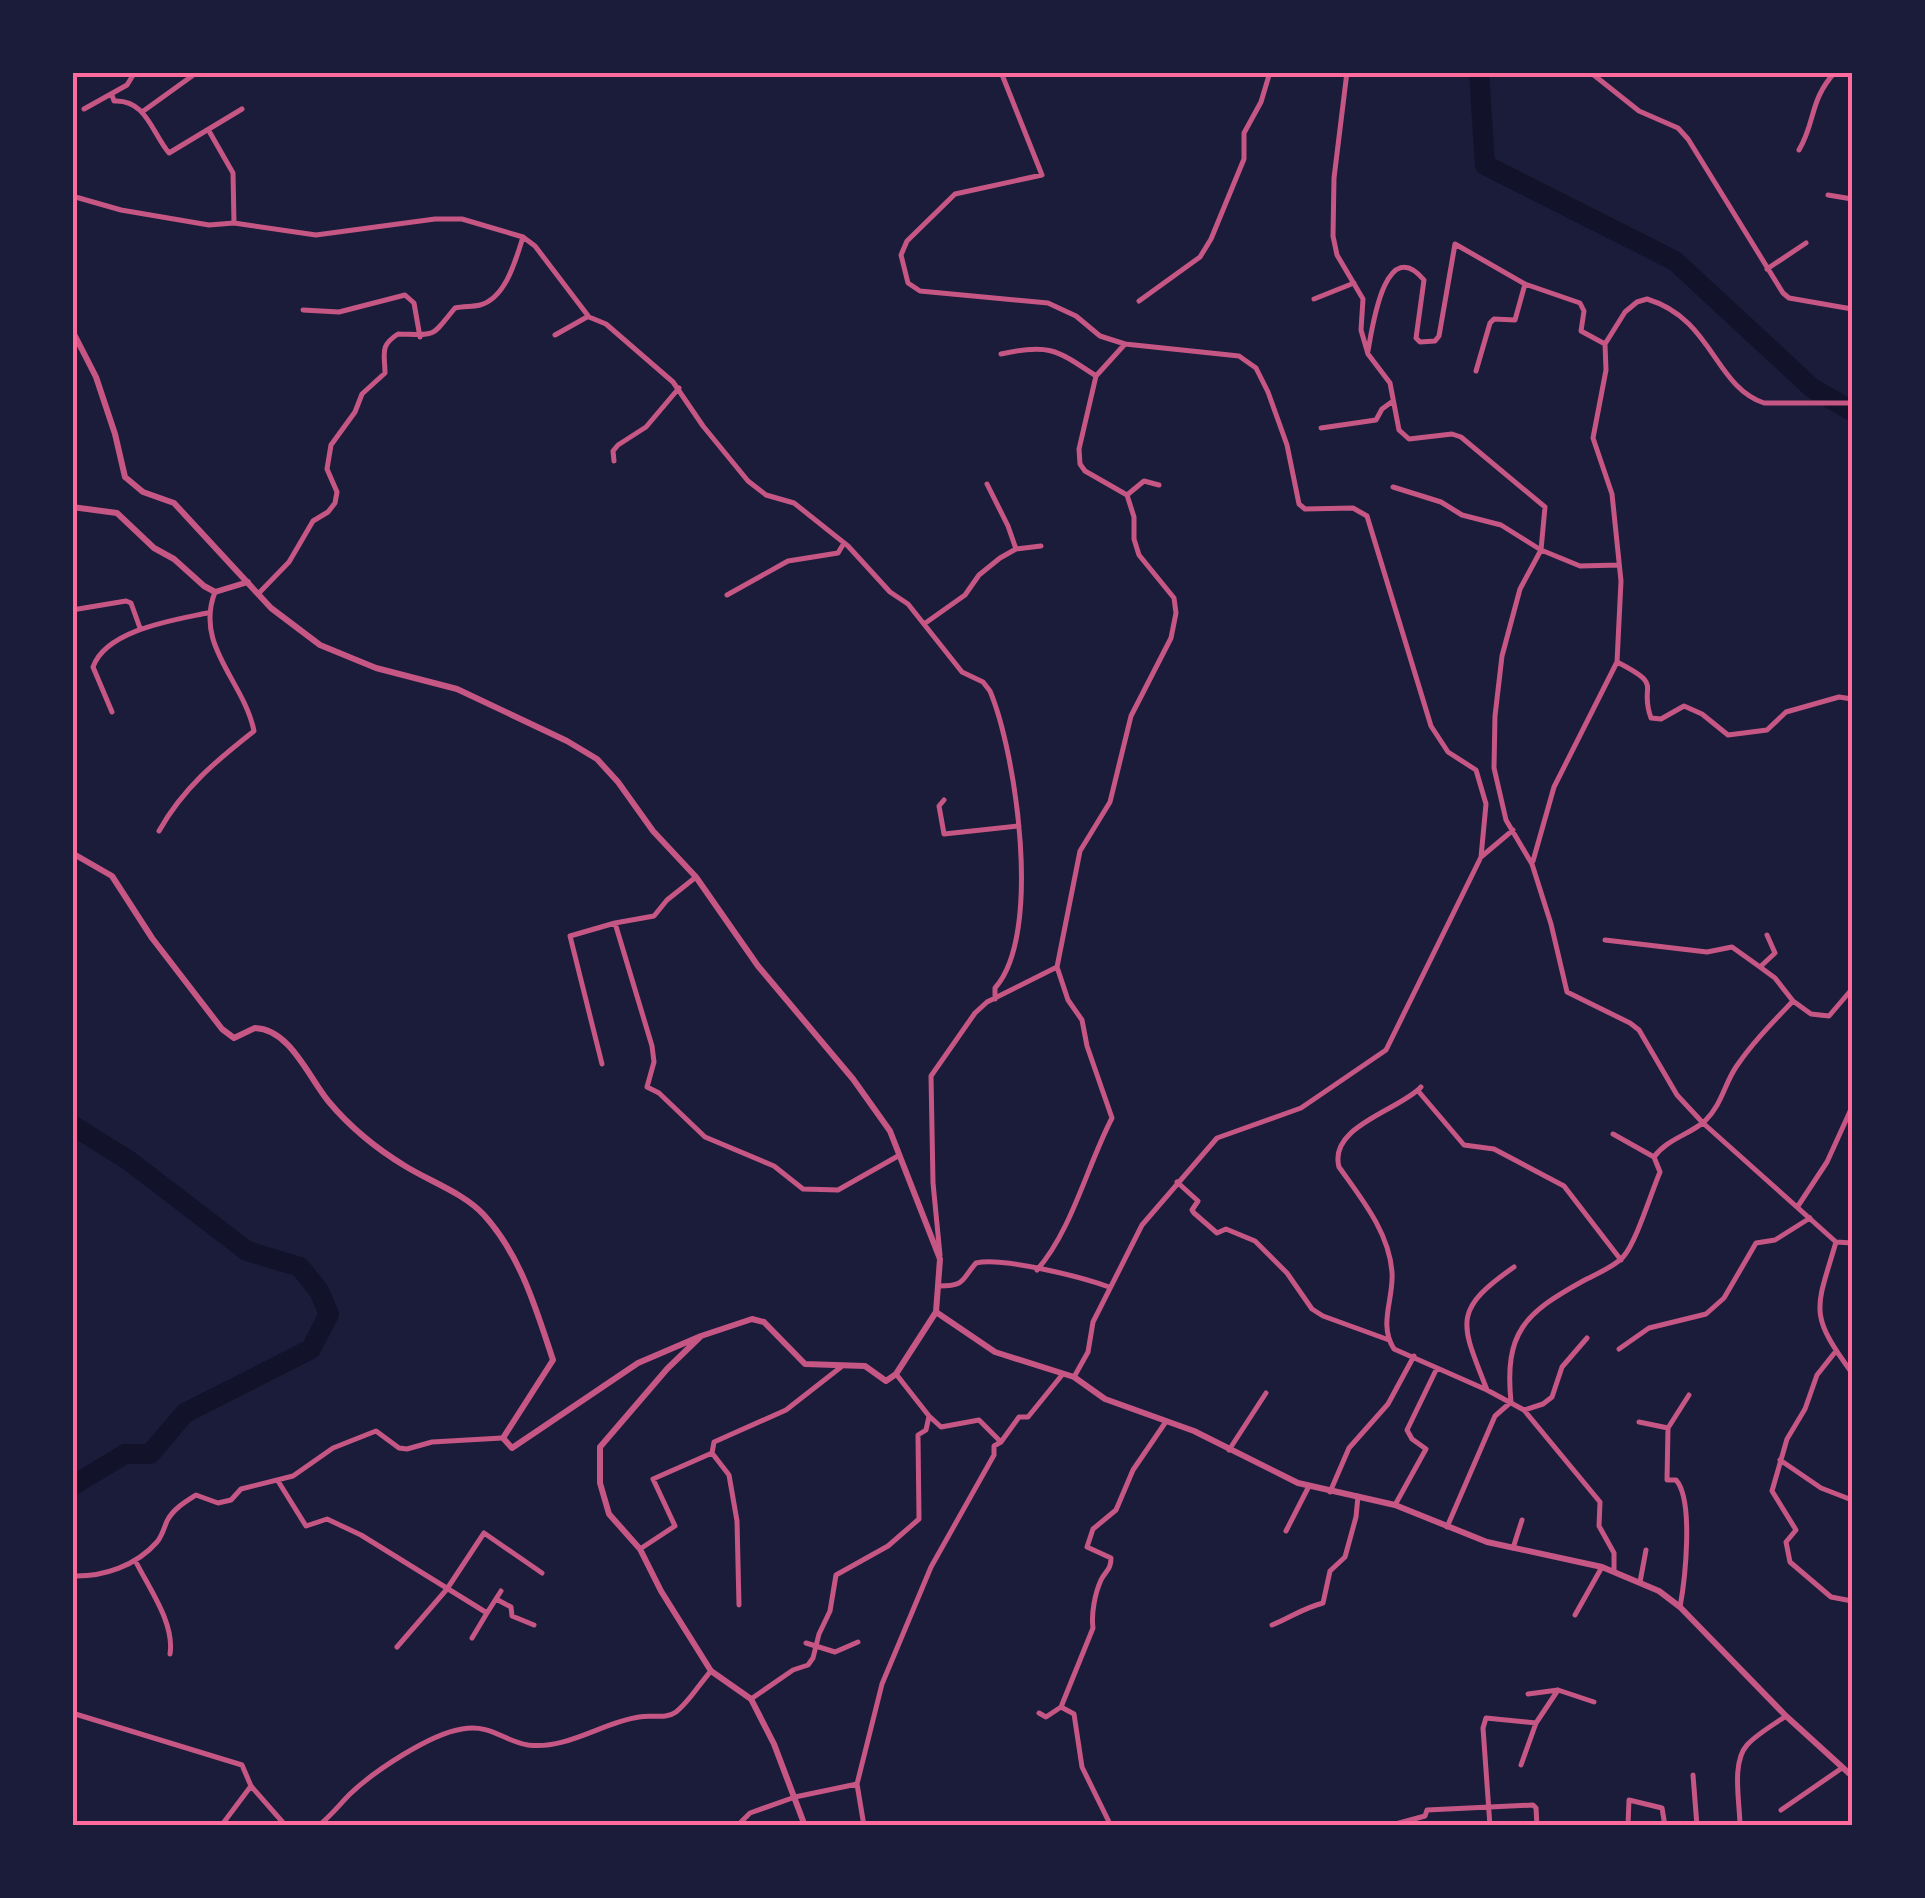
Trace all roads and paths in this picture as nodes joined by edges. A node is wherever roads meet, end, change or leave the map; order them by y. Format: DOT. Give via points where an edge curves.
graph roads {
  1 [pos="136,72"];
  2 [pos="189,72"];
  3 [pos="1002,72"];
  4 [pos="1270,72"];
  5 [pos="1348,72"];
  6 [pos="1590,72"];
  7 [pos="1835,72"];
  8 [pos="112,94"];
  9 [pos="84,108"];
  10 [pos="242,109"];
  11 [pos="142,112"];
  12 [pos="208,130"];
  13 [pos="1799,150"];
  14 [pos="1828,195"];
  15 [pos="72,196"];
  16 [pos="1852,199"];
  17 [pos="234,223"];
  18 [pos="523,236"];
  19 [pos="1806,243"];
  20 [pos="1767,269"];
  21 [pos="1354,283"];
  22 [pos="1525,284"];
  23 [pos="1314,299"];
  24 [pos="1139,301"];
  25 [pos="1852,309"];
  26 [pos="303,310"];
  27 [pos="588,317"];
  28 [pos="72,330"];
  29 [pos="420,336"];
  30 [pos="555,336"];
  31 [pos="1125,344"];
  32 [pos="1606,344"];
  33 [pos="1001,354"];
  34 [pos="1368,354"];
  35 [pos="1476,371"];
  36 [pos="1096,376"];
  37 [pos="679,388"];
  38 [pos="1393,401"];
  39 [pos="1850,402"];
  40 [pos="1321,428"];
  41 [pos="614,461"];
  42 [pos="987,484"];
  43 [pos="1158,485"];
  44 [pos="1393,487"];
  45 [pos="1127,495"];
  46 [pos="72,508"];
  47 [pos="844,543"];
  48 [pos="1040,546"];
  49 [pos="1016,549"];
  50 [pos="1541,550"];
  51 [pos="1618,566"];
  52 [pos="248,582"];
  53 [pos="215,592"];
  54 [pos="258,594"];
  55 [pos="727,595"];
  56 [pos="72,610"];
  57 [pos="208,613"];
  58 [pos="924,624"];
  59 [pos="140,628"];
  60 [pos="1617,662"];
  61 [pos="1852,699"];
  62 [pos="112,712"];
  63 [pos="944,800"];
  64 [pos="1019,826"];
  65 [pos="1513,830"];
  66 [pos="158,831"];
  67 [pos="72,853"];
  68 [pos="1481,857"];
  69 [pos="1532,864"];
  70 [pos="696,878"];
  71 [pos="616,923"];
  72 [pos="1767,935"];
  73 [pos="1605,940"];
  74 [pos="1057,967"];
  75 [pos="1760,967"];
  76 [pos="1852,989"];
  77 [pos="995,998"];
  78 [pos="1793,1001"];
  79 [pos="602,1064"];
  80 [pos="1852,1107"];
  81 [pos="1703,1123"];
  82 [pos="1613,1134"];
  83 [pos="898,1156"];
  84 [pos="1654,1157"];
  85 [pos="1177,1182"];
  86 [pos="1798,1206"];
  87 [pos="1810,1218"];
  88 [pos="1836,1242"];
  89 [pos="1852,1243"];
  90 [pos="940,1259"];
  91 [pos="1621,1260"];
  92 [pos="1514,1267"];
  93 [pos="1037,1270"];
  94 [pos="939,1286"];
  95 [pos="1109,1287"];
  96 [pos="936,1312"];
  97 [pos="700,1336"];
  98 [pos="1587,1338"];
  99 [pos="1388,1340"];
  100 [pos="1619,1349"];
  101 [pos="1836,1351"];
  102 [pos="1414,1356"];
  103 [pos="841,1366"];
  104 [pos="1437,1368"];
  105 [pos="1852,1373"];
  106 [pos="896,1374"];
  107 [pos="1062,1375"];
  108 [pos="1074,1377"];
  109 [pos="1487,1390"];
  110 [pos="1266,1393"];
  111 [pos="1689,1395"];
  112 [pos="1511,1402"];
  113 [pos="1524,1410"];
  114 [pos="929,1416"];
  115 [pos="1639,1422"];
  116 [pos="1165,1423"];
  117 [pos="1668,1428"];
  118 [pos="504,1438"];
  119 [pos="1002,1442"];
  120 [pos="1229,1450"];
  121 [pos="712,1453"];
  122 [pos="1780,1460"];
  123 [pos="278,1482"];
  124 [pos="1309,1486"];
  125 [pos="1330,1492"];
  126 [pos="1358,1496"];
  127 [pos="1852,1500"];
  128 [pos="1395,1505"];
  129 [pos="1522,1520"];
  130 [pos="1447,1527"];
  131 [pos="1286,1531"];
  132 [pos="640,1548"];
  133 [pos="1513,1548"];
  134 [pos="1646,1550"];
  135 [pos="135,1560"];
  136 [pos="1602,1567"];
  137 [pos="1614,1571"];
  138 [pos="542,1574"];
  139 [pos="72,1576"];
  140 [pos="1640,1582"];
  141 [pos="447,1589"];
  142 [pos="500,1591"];
  143 [pos="496,1598"];
  144 [pos="1852,1601"];
  145 [pos="739,1605"];
  146 [pos="1680,1607"];
  147 [pos="487,1612"];
  148 [pos="1575,1615"];
  149 [pos="534,1625"];
  150 [pos="1272,1625"];
  151 [pos="472,1638"];
  152 [pos="858,1642"];
  153 [pos="806,1643"];
  154 [pos="397,1647"];
  155 [pos="818,1648"];
  156 [pos="170,1654"];
  157 [pos="711,1671"];
  158 [pos="1558,1690"];
  159 [pos="1528,1694"];
  160 [pos="751,1699"];
  161 [pos="1594,1702"];
  162 [pos="1060,1707"];
  163 [pos="72,1713"];
  164 [pos="1039,1713"];
  165 [pos="1786,1716"];
  166 [pos="1536,1723"];
  167 [pos="1521,1765"];
  168 [pos="1842,1768"];
  169 [pos="1693,1774"];
  170 [pos="1852,1776"];
  171 [pos="858,1784"];
  172 [pos="251,1786"];
  173 [pos="795,1796"];
  174 [pos="1487,1806"];
  175 [pos="1781,1810"];
  176 [pos="1425,1816"];
  177 [pos="1852,1818"];
  178 [pos="1364,1824"];
  179 [pos="1628,1825"];
  180 [pos="221,1826"];
  181 [pos="286,1826"];
  182 [pos="318,1826"];
  183 [pos="737,1826"];
  184 [pos="805,1826"];
  185 [pos="864,1826"];
  186 [pos="1111,1826"];
  187 [pos="1379,1826"];
  188 [pos="1388,1826"];
  189 [pos="1426,1826"];
  190 [pos="1490,1826"];
  191 [pos="1537,1826"];
  192 [pos="1665,1826"];
  193 [pos="1697,1826"];
  194 [pos="1740,1826"];
  195 [pos="1848,1826"];
  1 -- 8 [label="street"];
  2 -- 11 [label="street"];
  3 -- 31 [label="street" via="1042,175 954,194 907,241 901,255 908,284 920,291 1048,303"];
  4 -- 24 [label="street" via="1211,238 1200,257"];
  5 -- 21 [label="street" via="1333,236 1336,255"];
  6 -- 20 [label="street" via="1640,111 1678,128"];
  7 -- 13 [label="street" via="1816,98"];
  8 -- 9 [label="street"];
  8 -- 11 [label="street"];
  10 -- 12 [label="street"];
  11 -- 12 [label="street" via="169,152"];
  12 -- 17 [label="street" via="232,173"];
  14 -- 16 [label="street"];
  15 -- 17 [label="street" via="209,225"];
  17 -- 18 [label="street" via="316,235 418,219 462,220"];
  18 -- 27 [label="street"];
  18 -- 29 [label="street" via="499,291 477,306 455,308 448,321"];
  19 -- 20 [label="street"];
  20 -- 25 [label="street" via="1789,298"];
  21 -- 23 [label="street"];
  21 -- 34 [label="street" via="1363,299"];
  22 -- 32 [label="street" via="1580,303 1581,332"];
  22 -- 34 [label="street" via="1455,244 1439,336 1420,342 1424,280 1396,270 1383,285"];
  22 -- 35 [label="street" via="1514,320 1490,323"];
  26 -- 29 [label="street" via="339,312 405,295 414,302"];
  27 -- 30 [label="street"];
  27 -- 37 [label="street" via="606,324"];
  28 -- 52 [label="street" via="96,377 125,478 174,503"];
  29 -- 54 [label="street" via="398,334 384,347 385,373 362,394 331,444 327,468 335,503 313,521 289,562"];
  31 -- 36 [label="street"];
  31 -- 68 [label="street" via="1239,356 1256,368 1287,445 1299,504 1352,508 1367,516 1431,726 1448,752 1476,770 1482,786"];
  32 -- 39 [label="street" via="1637,302 1660,302 1693,325 1752,399"];
  32 -- 51 [label="street" via="1593,438 1612,494"];
  33 -- 36 [label="street" via="1043,347"];
  34 -- 38 [label="street" via="1390,384"];
  36 -- 45 [label="street" via="1080,464"];
  37 -- 41 [label="street" via="646,427 618,444"];
  37 -- 47 [label="street" via="748,481 794,503"];
  38 -- 40 [label="street" via="1376,420"];
  38 -- 50 [label="street" via="1404,435 1460,437 1544,506"];
  42 -- 49 [label="street"];
  43 -- 45 [label="street" via="1144,481"];
  44 -- 50 [label="street" via="1501,525"];
  45 -- 74 [label="street" via="1139,555 1174,598 1176,613 1171,638 1131,716 1110,802 1080,852"];
  46 -- 53 [label="street" via="117,514"];
  47 -- 55 [label="street" via="838,554 788,561"];
  47 -- 58 [label="street"];
  48 -- 49 [label="street"];
  49 -- 58 [label="street"];
  50 -- 51 [label="street" via="1580,566"];
  50 -- 65 [label="street" via="1520,589 1495,716 1494,768"];
  51 -- 60 [label="street"];
  52 -- 53 [label="street"];
  52 -- 54 [label="street"];
  53 -- 57 [label="street"];
  54 -- 70 [label="street" via="320,645 376,668 457,688 597,758"];
  56 -- 59 [label="street" via="126,601"];
  57 -- 59 [label="street"];
  57 -- 66 [label="street" via="211,638 254,731 177,800"];
  58 -- 64 [label="street" via="962,672 990,691"];
  59 -- 62 [label="street" via="94,662"];
  60 -- 61 [label="street" via="1650,686 1651,718 1661,720 1684,706 1728,734 1758,733 1786,712"];
  60 -- 69 [label="street" via="1554,786"];
  63 -- 64 [label="street" via="944,834"];
  64 -- 77 [label="street" via="1016,946"];
  65 -- 68 [label="street"];
  65 -- 69 [label="street"];
  67 -- 118 [label="street" via="112,876 222,1029 234,1038 254,1028 274,1034 366,1138 482,1213 537,1304 553,1360"];
  68 -- 85 [label="street" via="1386,1050 1301,1108 1217,1138"];
  69 -- 81 [label="street" via="1566,992 1639,1030 1677,1095"];
  70 -- 71 [label="street" via="654,916"];
  70 -- 83 [label="street" via="876,1111"];
  71 -- 79 [label="street" via="570,936"];
  71 -- 83 [label="street" via="652,1046 647,1087 705,1137 774,1166 803,1188 838,1190"];
  72 -- 75 [label="street" via="1775,952"];
  73 -- 75 [label="street" via="1708,952 1732,948"];
  74 -- 77 [label="street"];
  74 -- 93 [label="street" via="1082,1020 1112,1118 1052,1253"];
  75 -- 78 [label="street"];
  76 -- 78 [label="street" via="1829,1016 1811,1014"];
  77 -- 90 [label="street" via="975,1013 931,1076"];
  78 -- 81 [label="street" via="1732,1072"];
  80 -- 86 [label="street"];
  81 -- 84 [label="street"];
  81 -- 86 [label="street"];
  82 -- 84 [label="street"];
  83 -- 90 [label="street"];
  84 -- 91 [label="street" via="1660,1172"];
  85 -- 95 [label="street" via="1142,1225"];
  85 -- 99 [label="street" via="1198,1200 1194,1213 1216,1233 1226,1229 1255,1241 1312,1309"];
  86 -- 87 [label="street"];
  87 -- 88 [label="street"];
  87 -- 100 [label="street" via="1775,1240 1756,1243 1724,1298 1706,1314 1649,1328"];
  88 -- 89 [label="street"];
  88 -- 101 [label="street" via="1818,1311"];
  90 -- 94 [label="street"];
  91 -- 99 [label="street" via="1564,1186 1494,1148 1464,1144 1419,1089 1343,1140 1336,1156 1379,1223 1392,1271"];
  91 -- 112 [label="street" via="1551,1298 1525,1322 1510,1350"];
  92 -- 109 [label="street" via="1485,1287 1468,1311 1466,1329"];
  93 -- 94 [label="street" via="984,1262 956,1286"];
  93 -- 95 [label="street"];
  94 -- 96 [label="street"];
  95 -- 108 [label="street"];
  96 -- 106 [label="street"];
  96 -- 107 [label="street" via="994,1352"];
  97 -- 103 [label="street" via="752,1319 764,1322 805,1364"];
  97 -- 118 [label="street" via="638,1362 518,1446"];
  97 -- 132 [label="street" via="600,1447 609,1514"];
  98 -- 113 [label="street" via="1562,1367 1552,1398"];
  99 -- 102 [label="street"];
  101 -- 105 [label="street"];
  101 -- 122 [label="street" via="1817,1375"];
  102 -- 104 [label="street"];
  102 -- 125 [label="street" via="1388,1404 1349,1448"];
  103 -- 106 [label="street" via="864,1366 886,1381"];
  103 -- 121 [label="street" via="786,1410 714,1442"];
  104 -- 109 [label="street"];
  104 -- 128 [label="street" via="1407,1430 1426,1448"];
  106 -- 114 [label="street"];
  107 -- 108 [label="street"];
  107 -- 119 [label="street"];
  108 -- 116 [label="street" via="1105,1399"];
  109 -- 112 [label="street"];
  110 -- 120 [label="street"];
  111 -- 117 [label="street"];
  112 -- 113 [label="street"];
  112 -- 130 [label="street" via="1495,1416"];
  113 -- 137 [label="street" via="1600,1502 1599,1526 1614,1552"];
  114 -- 119 [label="street" via="941,1427 979,1420"];
  114 -- 155 [label="street" via="918,1435 919,1520 836,1575"];
  115 -- 117 [label="street"];
  116 -- 120 [label="street"];
  116 -- 162 [label="street" via="1116,1510 1093,1529 1087,1547 1111,1558 1111,1566 1100,1581 1093,1628"];
  117 -- 146 [label="street" via="1667,1480 1681,1484 1686,1518"];
  118 -- 123 [label="street" via="408,1449 376,1431"];
  119 -- 171 [label="street" via="994,1446 931,1568 882,1684"];
  120 -- 124 [label="street"];
  121 -- 132 [label="street" via="653,1479 675,1526"];
  121 -- 145 [label="street" via="729,1475"];
  122 -- 127 [label="street"];
  122 -- 144 [label="street" via="1772,1492 1796,1528 1786,1542 1790,1562 1831,1597"];
  123 -- 135 [label="street" via="252,1484 218,1503 196,1495 169,1516 159,1540"];
  123 -- 141 [label="street" via="306,1526 327,1519"];
  124 -- 125 [label="street"];
  124 -- 131 [label="street"];
  125 -- 126 [label="street"];
  126 -- 128 [label="street"];
  126 -- 150 [label="street" via="1345,1557 1330,1571 1323,1603"];
  128 -- 130 [label="street"];
  129 -- 133 [label="street"];
  130 -- 133 [label="street"];
  132 -- 157 [label="street"];
  133 -- 136 [label="street"];
  134 -- 140 [label="street"];
  135 -- 139 [label="street" via="92,1577"];
  135 -- 156 [label="street" via="167,1626"];
  136 -- 137 [label="street"];
  136 -- 148 [label="street"];
  137 -- 140 [label="street"];
  138 -- 141 [label="street" via="484,1533"];
  140 -- 146 [label="street"];
  141 -- 147 [label="street"];
  141 -- 154 [label="street"];
  142 -- 143 [label="street"];
  143 -- 147 [label="street"];
  143 -- 149 [label="street" via="511,1606 512,1616"];
  146 -- 165 [label="street"];
  147 -- 151 [label="street"];
  152 -- 155 [label="street" via="842,1652"];
  153 -- 155 [label="street"];
  155 -- 160 [label="street" via="808,1666"];
  157 -- 160 [label="street"];
  157 -- 182 [label="street" via="666,1717 637,1716 544,1744 526,1745 490,1729 446,1734 387,1765"];
  158 -- 159 [label="street"];
  158 -- 161 [label="street"];
  158 -- 166 [label="street"];
  160 -- 173 [label="street"];
  162 -- 164 [label="street" via="1046,1718"];
  162 -- 186 [label="street" via="1074,1714 1082,1767"];
  163 -- 172 [label="street" via="242,1765"];
  165 -- 168 [label="street"];
  165 -- 194 [label="street" via="1741,1754"];
  166 -- 167 [label="street"];
  166 -- 174 [label="street" via="1486,1718"];
  168 -- 170 [label="street"];
  168 -- 175 [label="street"];
  169 -- 193 [label="street"];
  171 -- 173 [label="street"];
  171 -- 185 [label="street"];
  172 -- 180 [label="street"];
  172 -- 181 [label="street"];
  173 -- 183 [label="street" via="750,1813"];
  173 -- 184 [label="street"];
  174 -- 176 [label="street" via="1426,1810"];
  174 -- 190 [label="street"];
  174 -- 191 [label="street" via="1535,1806"];
  176 -- 188 [label="street"];
  176 -- 189 [label="street"];
  177 -- 195 [label="street"];
  178 -- 187 [label="street"];
  179 -- 192 [label="street" via="1628,1800 1662,1808"];
}
